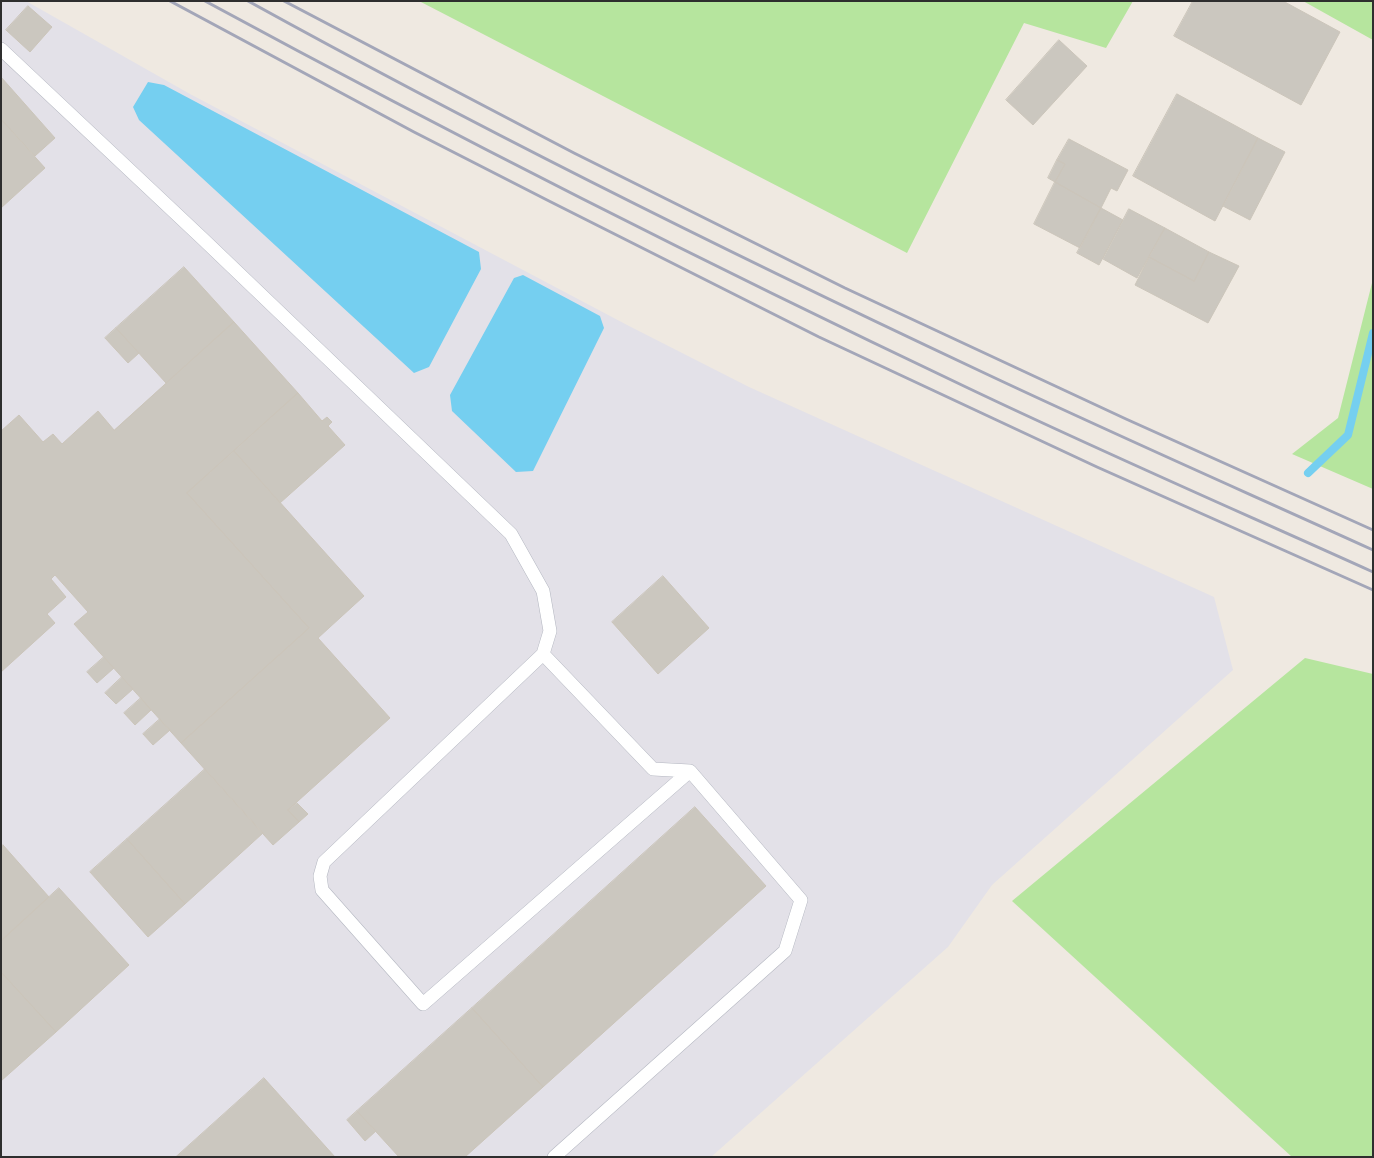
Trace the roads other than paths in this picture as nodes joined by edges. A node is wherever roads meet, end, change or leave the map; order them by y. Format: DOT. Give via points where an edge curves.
graph roads {
  1 [pos="1,50"];
  2 [pos="543,654"];
  3 [pos="690,771"];
  4 [pos="554,1157"];
  1 -- 2 [label="lane" via="511,534 542,591 550,631"];
  2 -- 3 [label="lane" via="653,769"];
  2 -- 3 [label="lane" via="324,862 320,876 322,890 423,1004"];
  3 -- 4 [label="lane" via="802,900 785,951"];
}
